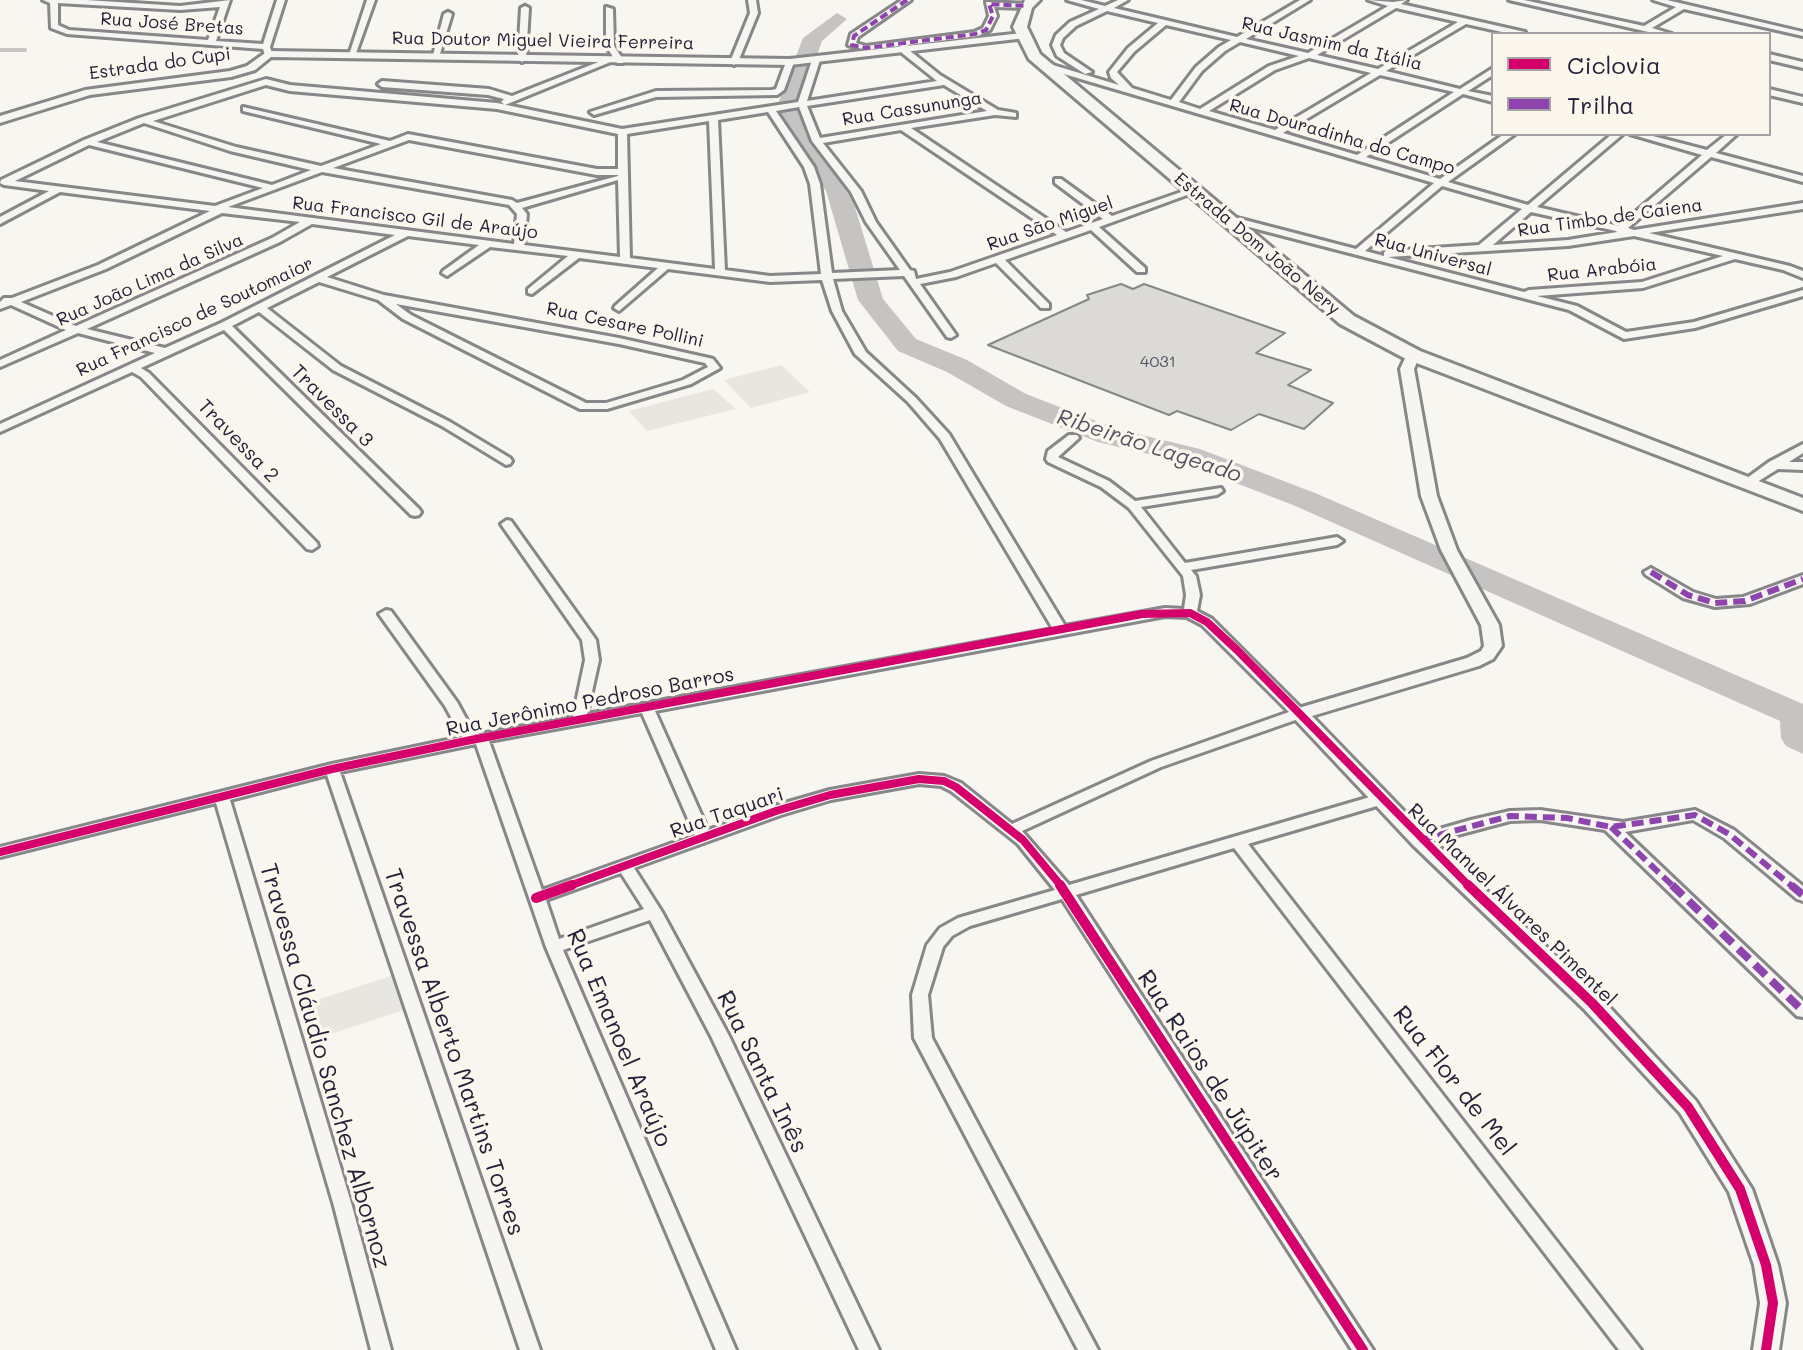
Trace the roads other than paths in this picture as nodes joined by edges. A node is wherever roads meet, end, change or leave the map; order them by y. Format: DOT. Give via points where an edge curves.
graph roads {
  1 [pos="47,0"];
  2 [pos="281,0"];
  3 [pos="371,0"];
  4 [pos="752,0"];
  5 [pos="907,0"];
  6 [pos="1071,0"];
  7 [pos="1124,0"];
  8 [pos="1306,0"];
  9 [pos="1372,0"];
  10 [pos="1513,0"];
  11 [pos="1657,0"];
  12 [pos="54,1"];
  13 [pos="225,2"];
  14 [pos="1398,2"];
  15 [pos="1030,3"];
  16 [pos="1683,6"];
  17 [pos="525,8"];
  18 [pos="1111,8"];
  19 [pos="609,9"];
  20 [pos="448,14"];
  21 [pos="1165,21"];
  22 [pos="1465,21"];
  23 [pos="1631,26"];
  24 [pos="1645,29"];
  25 [pos="1513,32"];
  26 [pos="1624,32"];
  27 [pos="1659,32"];
  28 [pos="1803,34"];
  29 [pos="1022,36"];
  30 [pos="1237,38"];
  31 [pos="211,43"];
  32 [pos="904,47"];
  33 [pos="267,50"];
  34 [pos="1309,55"];
  35 [pos="351,56"];
  36 [pos="435,57"];
  37 [pos="1771,57"];
  38 [pos="522,59"];
  39 [pos="816,60"];
  40 [pos="614,61"];
  41 [pos="734,62"];
  42 [pos="790,62"];
  43 [pos="1043,65"];
  44 [pos="1803,65"];
  45 [pos="1491,72"];
  46 [pos="1382,73"];
  47 [pos="1118,81"];
  48 [pos="947,82"];
  49 [pos="382,84"];
  50 [pos="1135,92"];
  51 [pos="1461,92"];
  52 [pos="1773,93"];
  53 [pos="512,99"];
  54 [pos="1491,99"];
  55 [pos="1803,100"];
  56 [pos="1173,104"];
  57 [pos="798,105"];
  58 [pos="493,106"];
  59 [pos="246,109"];
  60 [pos="773,109"];
  61 [pos="594,112"];
  62 [pos="995,112"];
  63 [pos="1201,112"];
  64 [pos="1013,115"];
  65 [pos="713,118"];
  66 [pos="0,120"];
  67 [pos="142,120"];
  68 [pos="903,127"];
  69 [pos="622,132"];
  70 [pos="1275,134"];
  71 [pos="1507,136"];
  72 [pos="1616,136"];
  73 [pos="1643,136"];
  74 [pos="1730,136"];
  75 [pos="817,141"];
  76 [pos="87,142"];
  77 [pos="390,143"];
  78 [pos="1711,153"];
  79 [pos="1358,158"];
  80 [pos="320,169"];
  81 [pos="624,174"];
  82 [pos="1801,176"];
  83 [pos="1058,181"];
  84 [pos="2,182"];
  85 [pos="1440,183"];
  86 [pos="271,187"];
  87 [pos="56,190"];
  88 [pos="1193,191"];
  89 [pos="518,206"];
  90 [pos="1803,206"];
  91 [pos="1528,208"];
  92 [pos="216,210"];
  93 [pos="1229,219"];
  94 [pos="1111,220"];
  95 [pos="0,221"];
  96 [pos="310,221"];
  97 [pos="1093,227"];
  98 [pos="1620,230"];
  99 [pos="1634,233"];
  100 [pos="404,234"];
  101 [pos="1065,236"];
  102 [pos="488,243"];
  103 [pos="519,247"];
  104 [pos="1480,250"];
  105 [pos="1359,251"];
  106 [pos="576,255"];
  107 [pos="1372,255"];
  108 [pos="1735,256"];
  109 [pos="998,259"];
  110 [pos="625,261"];
  111 [pos="666,266"];
  112 [pos="1141,270"];
  113 [pos="447,273"];
  114 [pos="720,273"];
  115 [pos="876,275"];
  116 [pos="1803,275"];
  117 [pos="913,277"];
  118 [pos="318,278"];
  119 [pos="827,278"];
  120 [pos="532,291"];
  121 [pos="1516,293"];
  122 [pos="1803,293"];
  123 [pos="0,296"];
  124 [pos="382,298"];
  125 [pos="6,304"];
  126 [pos="1045,306"];
  127 [pos="260,307"];
  128 [pos="619,308"];
  129 [pos="454,310"];
  130 [pos="225,325"];
  131 [pos="428,329"];
  132 [pos="80,330"];
  133 [pos="951,335"];
  134 [pos="166,352"];
  135 [pos="1413,355"];
  136 [pos="0,364"];
  137 [pos="133,367"];
  138 [pos="0,428"];
  139 [pos="1073,438"];
  140 [pos="1803,448"];
  141 [pos="506,461"];
  142 [pos="1772,465"];
  143 [pos="1803,466"];
  144 [pos="1745,484"];
  145 [pos="1217,491"];
  146 [pos="1798,504"];
  147 [pos="1133,505"];
  148 [pos="415,512"];
  149 [pos="507,524"];
  150 [pos="1337,541"];
  151 [pos="312,546"];
  152 [pos="1184,567"];
  153 [pos="1651,572"];
  154 [pos="1803,579"];
  155 [pos="1190,613"];
  156 [pos="386,614"];
  157 [pos="1060,629"];
  158 [pos="646,707"];
  159 [pos="1299,714"];
  160 [pos="579,720"];
  161 [pos="476,739"];
  162 [pos="332,769"];
  163 [pos="221,796"];
  164 [pos="1382,799"];
  165 [pos="1611,827"];
  166 [pos="1012,830"];
  167 [pos="704,837"];
  168 [pos="1420,840"];
  169 [pos="1238,842"];
  170 [pos="0,852"];
  171 [pos="624,866"];
  172 [pos="1065,891"];
  173 [pos="1803,895"];
  174 [pos="536,898"];
  175 [pos="654,912"];
  176 [pos="554,947"];
  177 [pos="1803,1011"];
  178 [pos="381,1350"];
  179 [pos="530,1350"];
  180 [pos="726,1350"];
  181 [pos="869,1350"];
  182 [pos="1088,1350"];
  183 [pos="1363,1350"];
  184 [pos="1631,1350"];
  185 [pos="1766,1350"];
  1 -- 12 [label="street"];
  2 -- 33 [label="street"];
  3 -- 35 [label="street"];
  4 -- 41 [label="street" via="754,13"];
  5 -- 32 [label="street" via="850,41 866,48"];
  6 -- 18 [label="street, Rua Jasmim da Itália"];
  7 -- 18 [label="street"];
  8 -- 30 [label="street"];
  9 -- 14 [label="street"];
  10 -- 23 [label="street"];
  11 -- 16 [label="street"];
  12 -- 13 [label="street" via="180,8"];
  12 -- 31 [label="street, Rua José Bretas" via="54,26 67,32"];
  13 -- 31 [label="street"];
  14 -- 22 [label="street"];
  14 -- 34 [label="street"];
  15 -- 29 [label="main road" via="1021,20"];
  15 -- 32 [label="street" via="989,4 993,16 981,33"];
  16 -- 24 [label="street"];
  16 -- 28 [label="street"];
  17 -- 38 [label="street"];
  18 -- 21 [label="street, Rua Jasmim da Itália"];
  18 -- 47 [label="street" via="1073,24 1056,45 1074,65"];
  19 -- 40 [label="street"];
  20 -- 36 [label="street"];
  21 -- 30 [label="street, Rua Jasmim da Itália"];
  21 -- 47 [label="street" via="1121,61 1113,72"];
  22 -- 25 [label="street"];
  22 -- 46 [label="street"];
  23 -- 24 [label="street"];
  23 -- 26 [label="street"];
  24 -- 27 [label="street"];
  29 -- 32 [label="street, Rua Doutor Miguel Vieira Ferreira"];
  29 -- 43 [label="main road, Estrada Dom João Nery"];
  30 -- 34 [label="street, Rua Jasmim da Itália"];
  30 -- 56 [label="street" via="1199,69"];
  31 -- 33 [label="street, Rua José Bretas"];
  32 -- 39 [label="street, Rua Doutor Miguel Vieira Ferreira"];
  32 -- 48 [label="street"];
  33 -- 35 [label="street, Rua Doutor Miguel Vieira Ferreira"];
  33 -- 66 [label="street, Estrada do Cupi" via="251,68 231,74 89,92"];
  34 -- 46 [label="street, Rua Jasmim da Itália"];
  34 -- 63 [label="street" via="1272,68"];
  35 -- 36 [label="street, Rua Doutor Miguel Vieira Ferreira"];
  36 -- 38 [label="street, Rua Doutor Miguel Vieira Ferreira"];
  37 -- 44 [label="street"];
  38 -- 40 [label="street, Rua Doutor Miguel Vieira Ferreira"];
  39 -- 42 [label="street, Rua Doutor Miguel Vieira Ferreira"];
  39 -- 57 [label="street"];
  40 -- 41 [label="street, Rua Doutor Miguel Vieira Ferreira"];
  40 -- 53 [label="street"];
  41 -- 42 [label="street, Rua Doutor Miguel Vieira Ferreira"];
  42 -- 61 [label="street" via="774,93 656,94"];
  43 -- 50 [label="street, Rua Douradinha do Campo"];
  43 -- 88 [label="main road, Estrada Dom João Nery"];
  45 -- 51 [label="street"];
  46 -- 51 [label="street, Rua Jasmim da Itália"];
  46 -- 70 [label="street"];
  47 -- 50 [label="street"];
  48 -- 57 [label="street"];
  48 -- 62 [label="street"];
  49 -- 53 [label="street" via="489,92"];
  50 -- 56 [label="street, Rua Douradinha do Campo"];
  51 -- 54 [label="street, Rua Jasmim da Itália"];
  51 -- 79 [label="street"];
  52 -- 55 [label="street"];
  53 -- 58 [label="street"];
  56 -- 63 [label="street, Rua Douradinha do Campo"];
  57 -- 60 [label="street"];
  57 -- 75 [label="street"];
  58 -- 67 [label="street" via="269,82"];
  58 -- 69 [label="street"];
  59 -- 77 [label="street"];
  60 -- 65 [label="street"];
  60 -- 119 [label="street" via="815,184"];
  62 -- 64 [label="street, Rua Cassununga"];
  62 -- 68 [label="street, Rua Cassununga"];
  63 -- 70 [label="street, Rua Douradinha do Campo"];
  65 -- 69 [label="street"];
  65 -- 114 [label="street"];
  67 -- 76 [label="street"];
  67 -- 80 [label="street" via="220,146"];
  68 -- 75 [label="street, Rua Cassununga"];
  68 -- 101 [label="street"];
  69 -- 81 [label="street"];
  70 -- 79 [label="street, Rua Douradinha do Campo"];
  71 -- 85 [label="street"];
  72 -- 91 [label="street"];
  73 -- 78 [label="street"];
  74 -- 78 [label="street"];
  75 -- 117 [label="street"];
  76 -- 84 [label="street"];
  76 -- 86 [label="street"];
  77 -- 80 [label="street"];
  77 -- 81 [label="street" via="427,138"];
  78 -- 82 [label="street"];
  78 -- 98 [label="street"];
  79 -- 85 [label="street, Rua Douradinha do Campo"];
  80 -- 86 [label="street"];
  80 -- 89 [label="street"];
  81 -- 89 [label="street"];
  81 -- 110 [label="street"];
  83 -- 94 [label="street"];
  84 -- 87 [label="street, Rua Francisco Gil de Araújo"];
  85 -- 91 [label="street, Rua Douradinha do Campo"];
  85 -- 105 [label="street"];
  86 -- 92 [label="street"];
  87 -- 92 [label="street, Rua Francisco Gil de Araújo"];
  87 -- 95 [label="street"];
  88 -- 93 [label="main road, Estrada Dom João Nery"];
  88 -- 94 [label="street, Rua São Miguel"];
  89 -- 103 [label="street" via="523,230"];
  90 -- 99 [label="street, Rua Timbo de Caiena"];
  91 -- 98 [label="street, Rua Douradinha do Campo"];
  91 -- 104 [label="street"];
  92 -- 96 [label="street, Rua Francisco Gil de Araújo"];
  92 -- 125 [label="street" via="102,267"];
  93 -- 105 [label="street, Rua Universal"];
  93 -- 135 [label="main road, Estrada Dom João Nery" via="1347,320"];
  94 -- 97 [label="street, Rua São Miguel"];
  96 -- 100 [label="street, Rua Francisco Gil de Araújo"];
  96 -- 132 [label="street, Rua João Lima da Silva"];
  97 -- 101 [label="street, Rua São Miguel"];
  97 -- 112 [label="street"];
  98 -- 99 [label="street, Rua Douradinha do Campo"];
  99 -- 104 [label="street, Rua Timbo de Caiena"];
  99 -- 108 [label="street, Rua Douradinha do Campo"];
  100 -- 102 [label="street, Rua Francisco Gil de Araújo"];
  100 -- 118 [label="street, Rua Francisco de Soutomaior"];
  101 -- 109 [label="street, Rua São Miguel"];
  102 -- 103 [label="street, Rua Francisco Gil de Araújo"];
  102 -- 113 [label="street"];
  103 -- 106 [label="street, Rua Francisco Gil de Araújo"];
  104 -- 107 [label="street, Rua Timbo de Caiena"];
  105 -- 107 [label="street, Rua Universal"];
  106 -- 110 [label="street, Rua Francisco Gil de Araújo"];
  106 -- 120 [label="street"];
  107 -- 121 [label="street, Rua Universal"];
  108 -- 116 [label="street, Rua Douradinha do Campo"];
  108 -- 121 [label="street, Rua Arabóia" via="1643,285"];
  109 -- 117 [label="street, Rua São Miguel"];
  109 -- 126 [label="street"];
  110 -- 111 [label="street, Rua Francisco Gil de Araújo"];
  111 -- 114 [label="street, Rua Francisco Gil de Araújo"];
  111 -- 128 [label="street"];
  114 -- 119 [label="street, Rua Francisco Gil de Araújo"];
  115 -- 117 [label="street, Rua São Miguel"];
  115 -- 119 [label="street, Rua Francisco Gil de Araújo"];
  117 -- 133 [label="street"];
  118 -- 124 [label="street, Rua Cesare Pollini"];
  118 -- 127 [label="street, Rua Francisco de Soutomaior"];
  119 -- 157 [label="street" via="837,311 861,354 945,437"];
  121 -- 122 [label="street, Rua Universal" via="1573,308 1624,336 1695,325"];
  123 -- 125 [label="street"];
  124 -- 129 [label="street, Rua Cesare Pollini"];
  124 -- 131 [label="street, Rua Cesare Pollini"];
  125 -- 132 [label="street"];
  127 -- 130 [label="street, Rua Francisco de Soutomaior"];
  127 -- 141 [label="street" via="337,368"];
  129 -- 131 [label="street"];
  129 -- 131 [label="street, Rua Cesare Pollini" via="709,361 714,368 687,382 607,406 584,407"];
  130 -- 134 [label="street, Rua Francisco de Soutomaior"];
  130 -- 148 [label="street, Travessa 3"];
  132 -- 134 [label="street"];
  132 -- 136 [label="street, Rua João Lima da Silva"];
  134 -- 137 [label="street, Rua Francisco de Soutomaior"];
  135 -- 144 [label="main road, Estrada Dom João Nery"];
  135 -- 159 [label="street" via="1407,369 1429,496 1449,550 1490,625 1493,646 1473,662"];
  137 -- 138 [label="street, Rua Francisco de Soutomaior"];
  137 -- 151 [label="street, Travessa 2"];
  139 -- 147 [label="street" via="1052,459 1105,484"];
  140 -- 142 [label="street"];
  142 -- 143 [label="street"];
  142 -- 144 [label="street"];
  144 -- 146 [label="main road, Estrada Dom João Nery"];
  145 -- 147 [label="street"];
  147 -- 152 [label="street"];
  149 -- 160 [label="street" via="589,640 592,660"];
  150 -- 152 [label="street"];
  152 -- 155 [label="street" via="1192,584"];
  153 -- 154 [label="street" via="1688,595 1715,603 1745,601"];
  155 -- 157 [label="street, Rua Jerônimo Pedroso Barros" via="1142,614"];
  155 -- 159 [label="street, Rua Manuel Álvares Pimentel" via="1215,629"];
  156 -- 161 [label="street, Rua Emanoel Araújo"];
  157 -- 158 [label="street, Rua Jerônimo Pedroso Barros"];
  158 -- 160 [label="street, Rua Jerônimo Pedroso Barros"];
  158 -- 167 [label="street"];
  159 -- 164 [label="street, Rua Manuel Álvares Pimentel"];
  159 -- 166 [label="street" via="1156,764"];
  160 -- 161 [label="street, Rua Jerônimo Pedroso Barros"];
  161 -- 162 [label="street, Rua Jerônimo Pedroso Barros"];
  161 -- 174 [label="street, Rua Emanoel Araújo"];
  162 -- 163 [label="street, Rua Jerônimo Pedroso Barros"];
  162 -- 179 [label="street, Travessa Alberto Martins Torres"];
  163 -- 170 [label="street, Rua Jerônimo Pedroso Barros"];
  163 -- 178 [label="street, Travessa Cláudio Sanchez Albornoz"];
  164 -- 168 [label="street, Rua Manuel Álvares Pimentel"];
  164 -- 169 [label="street"];
  165 -- 168 [label="street" via="1540,815 1510,816"];
  165 -- 173 [label="street" via="1695,815 1729,834"];
  165 -- 177 [label="street"];
  166 -- 167 [label="street, Rua Taquari" via="956,787 919,779 830,795"];
  166 -- 172 [label="street, Rua Raios de Júpiter"];
  167 -- 171 [label="street, Rua Taquari"];
  168 -- 185 [label="street, Rua Manuel Álvares Pimentel" via="1592,1003 1688,1107 1714,1143 1740,1189 1766,1265 1773,1303"];
  169 -- 172 [label="street"];
  169 -- 184 [label="street, Rua Flor de Mel"];
  171 -- 174 [label="street, Rua Taquari"];
  171 -- 175 [label="street, Rua Santa Inês"];
  172 -- 182 [label="street" via="946,932 927,966 920,1018 934,1065"];
  172 -- 183 [label="street, Rua Raios de Júpiter"];
  174 -- 176 [label="street, Rua Emanoel Araújo"];
  175 -- 176 [label="street"];
  175 -- 181 [label="street, Rua Santa Inês" via="720,1036"];
  176 -- 180 [label="street, Rua Emanoel Araújo"];
}
